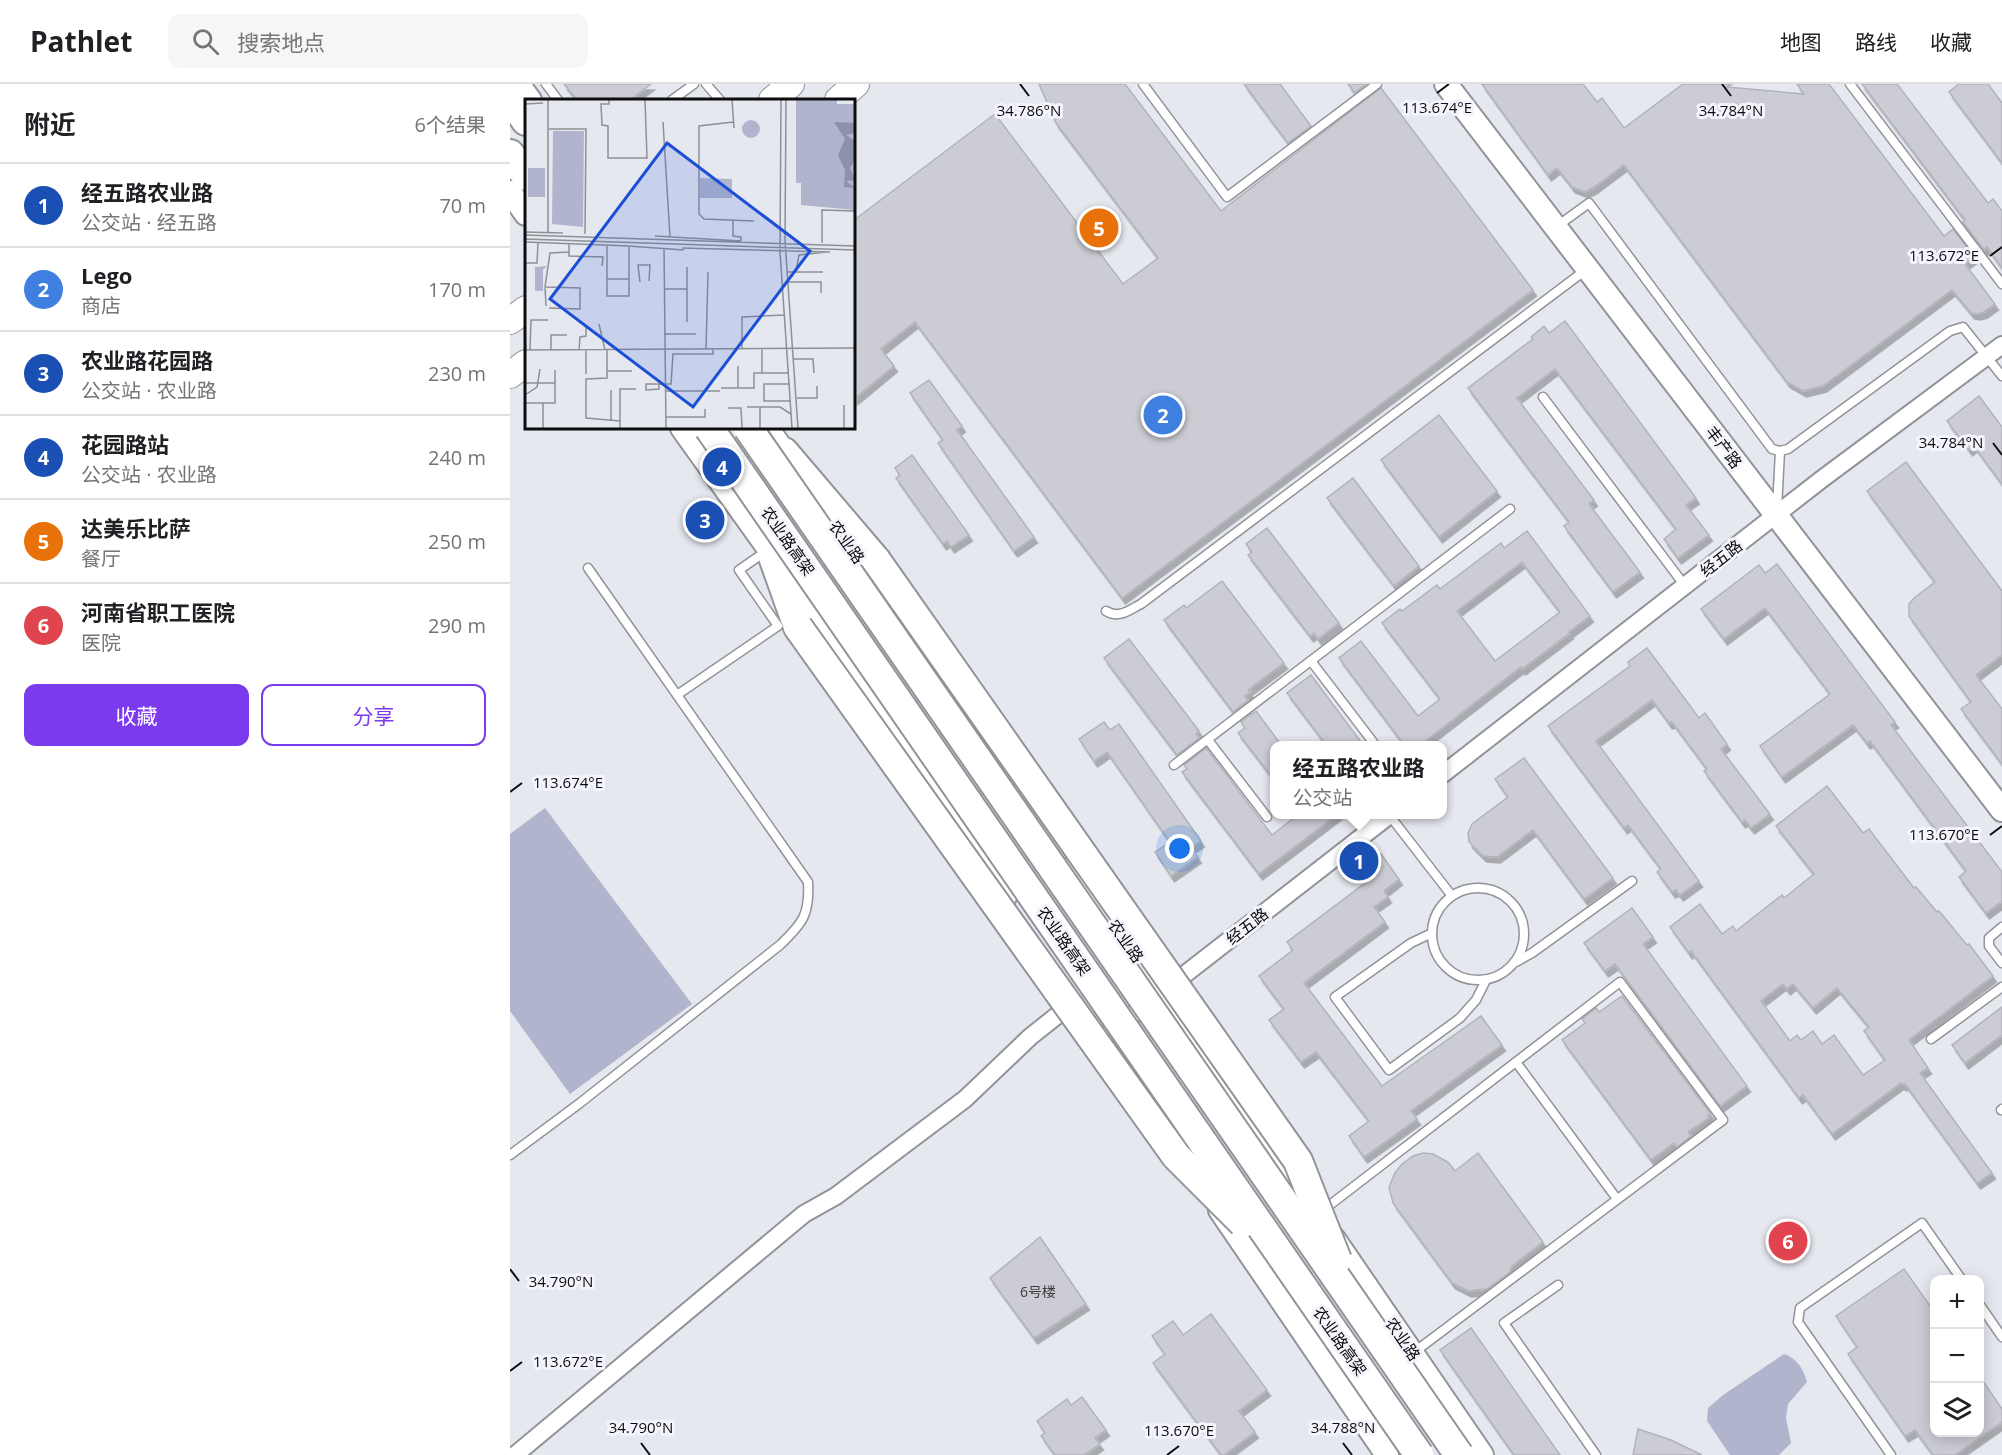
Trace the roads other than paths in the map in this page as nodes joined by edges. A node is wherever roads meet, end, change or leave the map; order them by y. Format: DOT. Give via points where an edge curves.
graph roads {
  1 [pos="518,84"];
  2 [pos="546,84"];
  3 [pos="694,84"];
  4 [pos="706,84"];
  5 [pos="791,84"];
  6 [pos="856,84"];
  7 [pos="1143,84"];
  8 [pos="1377,84"];
  9 [pos="1446,84"];
  10 [pos="1852,84"];
  11 [pos="510,99"];
  12 [pos="529,99"];
  13 [pos="557,99"];
  14 [pos="673,99"];
  15 [pos="719,99"];
  16 [pos="773,99"];
  17 [pos="839,99"];
  18 [pos="525,120"];
  19 [pos="510,153"];
  20 [pos="525,175"];
  21 [pos="510,192"];
  22 [pos="525,213"];
  23 [pos="1556,228"];
  24 [pos="1587,269"];
  25 [pos="2002,284"];
  26 [pos="525,310"];
  27 [pos="510,321"];
  28 [pos="2002,345"];
  29 [pos="1987,356"];
  30 [pos="525,364"];
  31 [pos="510,375"];
  32 [pos="2002,376"];
  33 [pos="1543,396"];
  34 [pos="683,429"];
  35 [pos="710,429"];
  36 [pos="749,429"];
  37 [pos="768,429"];
  38 [pos="1780,451"];
  39 [pos="784,452"];
  40 [pos="1510,509"];
  41 [pos="1776,515"];
  42 [pos="771,551"];
  43 [pos="588,568"];
  44 [pos="1685,586"];
  45 [pos="1106,611"];
  46 [pos="1311,661"];
  47 [pos="678,695"];
  48 [pos="1208,740"];
  49 [pos="1372,741"];
  50 [pos="1174,765"];
  51 [pos="1447,771"];
  52 [pos="2002,810"];
  53 [pos="1267,817"];
  54 [pos="1385,819"];
  55 [pos="1393,819"];
  56 [pos="1632,881"];
  57 [pos="1452,896"];
  58 [pos="2002,927"];
  59 [pos="1432,933"];
  60 [pos="1515,962"];
  61 [pos="2002,963"];
  62 [pos="1486,980"];
  63 [pos="2002,987"];
  64 [pos="1162,992"];
  65 [pos="1069,1006"];
  66 [pos="1103,1038"];
  67 [pos="1931,1039"];
  68 [pos="1516,1062"];
  69 [pos="510,1155"];
  70 [pos="1617,1199"];
  71 [pos="1317,1215"];
  72 [pos="1293,1272"];
  73 [pos="1958,1275"];
  74 [pos="1558,1285"];
  75 [pos="1356,1306"];
  76 [pos="1984,1311"];
  77 [pos="2002,1337"];
  78 [pos="1412,1353"];
  79 [pos="515,1455"];
  80 [pos="1387,1455"];
  81 [pos="1419,1455"];
  82 [pos="1459,1455"];
  83 [pos="1482,1455"];
  84 [pos="1596,1455"];
  85 [pos="1891,1455"];
  1 -- 12 [label="street"];
  2 -- 13 [label="lane"];
  3 -- 14 [label="lane"];
  4 -- 15 [label="lane"];
  5 -- 16 [label="main road"];
  6 -- 17 [label="main road"];
  7 -- 8 [label="lane" via="1227,197"];
  9 -- 23 [label="street, 丰产路"];
  10 -- 25 [label="lane"];
  11 -- 18 [label="highway"];
  19 -- 20 [label="highway"];
  21 -- 22 [label="street"];
  23 -- 24 [label="street, 丰产路"];
  23 -- 38 [label="lane" via="1588,203 1772,448"];
  24 -- 41 [label="street, 丰产路"];
  24 -- 45 [label="lane" via="1141,604 1121,615"];
  26 -- 27 [label="main road"];
  28 -- 29 [label="street, 经五路"];
  29 -- 32 [label="lane"];
  29 -- 38 [label="lane" via="1963,327 1950,331"];
  29 -- 41 [label="street, 经五路"];
  30 -- 31 [label="main road"];
  33 -- 44 [label="lane"];
  34 -- 42 [label="street"];
  35 -- 72 [label="highway, 农业路高架, bridge"];
  36 -- 75 [label="highway, 农业路高架, bridge"];
  37 -- 39 [label="street, 农业路"];
  38 -- 41 [label="lane"];
  39 -- 64 [label="street, 农业路"];
  39 -- 75 [label="highway, bridge" via="876,560 1298,1161"];
  40 -- 46 [label="lane"];
  41 -- 44 [label="street, 经五路"];
  41 -- 52 [label="street, 丰产路"];
  42 -- 47 [label="lane" via="739,570 778,626"];
  42 -- 65 [label="highway, bridge" via="798,627"];
  42 -- 66 [label="street"];
  43 -- 47 [label="lane"];
  44 -- 51 [label="street, 经五路"];
  46 -- 48 [label="lane"];
  46 -- 49 [label="lane"];
  47 -- 69 [label="lane" via="808,882 806,914 780,945"];
  48 -- 50 [label="lane"];
  48 -- 53 [label="lane"];
  54 -- 64 [label="street, 经五路"];
  55 -- 57 [label="lane"];
  56 -- 60 [label="lane"];
  57 -- 59 [label="lane" via="1435,917"];
  57 -- 60 [label="lane" via="1465,890 1485,889 1507,898 1524,928 1521,952"];
  58 -- 61 [label="lane" via="1989,938 1989,946"];
  59 -- 62 [label="lane" via="1434,948 1445,967 1464,978"];
  59 -- 62 [label="lane" via="1411,943 1335,997 1389,1070 1460,1018 1476,1000"];
  60 -- 62 [label="lane" via="1507,971"];
  63 -- 67 [label="lane"];
  64 -- 66 [label="street, 经五路"];
  64 -- 71 [label="street, 农业路"];
  65 -- 72 [label="highway, bridge" via="1176,1156"];
  65 -- 79 [label="street" via="964,1098 836,1196 804,1214"];
  66 -- 80 [label="street"];
  68 -- 70 [label="lane"];
  68 -- 70 [label="lane" via="1620,982 1723,1120"];
  68 -- 71 [label="lane"];
  70 -- 78 [label="lane"];
  71 -- 78 [label="street, 农业路"];
  72 -- 81 [label="highway, 农业路高架, bridge"];
  73 -- 85 [label="lane" via="1922,1223 1800,1308 1798,1323"];
  74 -- 84 [label="lane" via="1503,1323"];
  75 -- 82 [label="highway, 农业路高架, bridge"];
  76 -- 77 [label="lane"];
  78 -- 83 [label="street, 农业路"];
}
